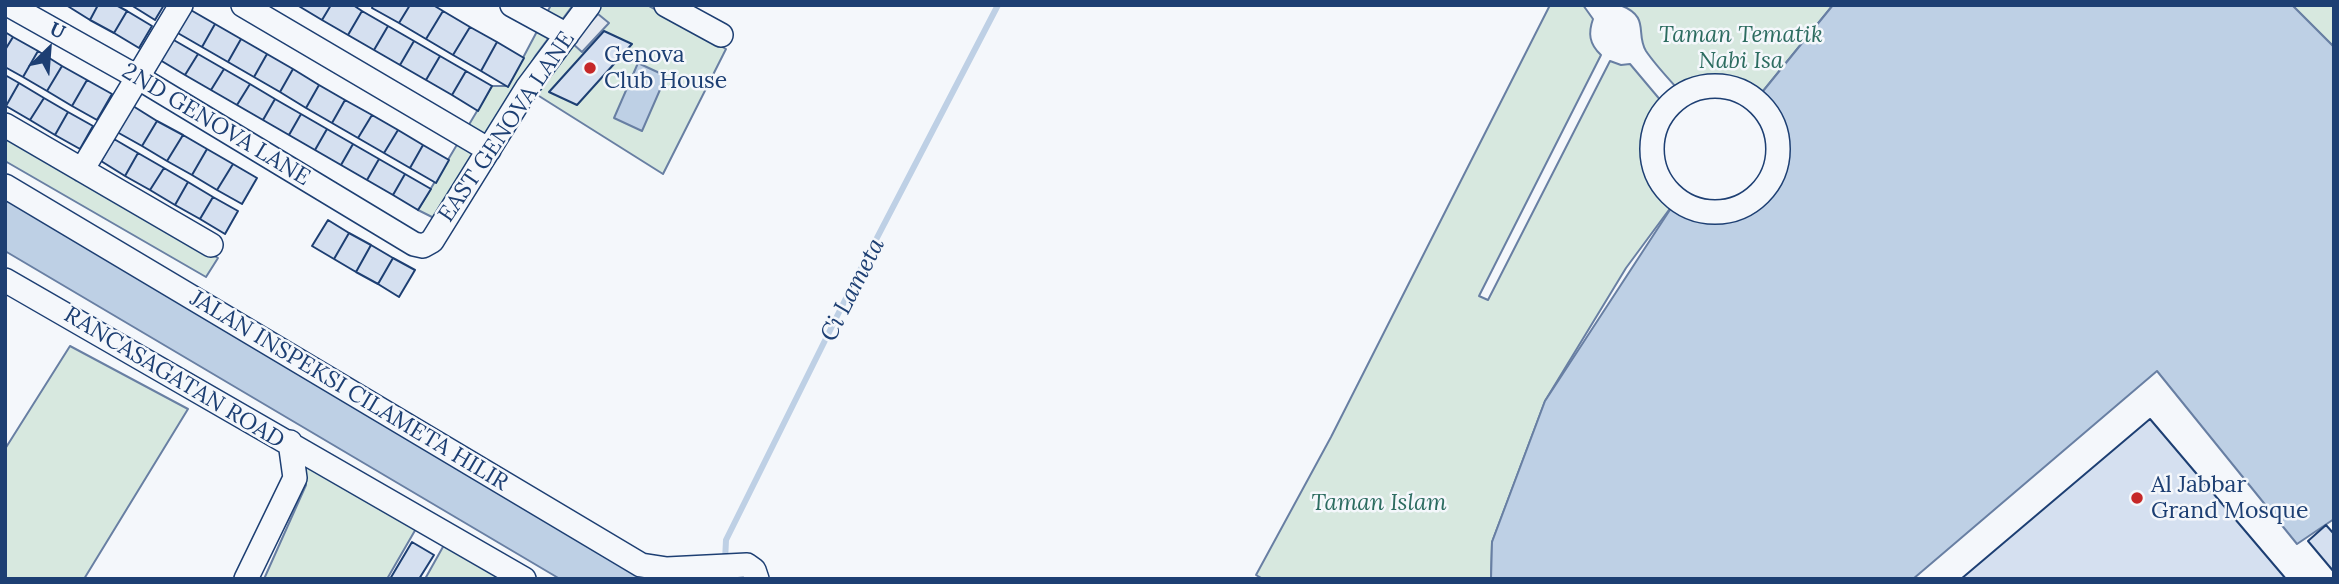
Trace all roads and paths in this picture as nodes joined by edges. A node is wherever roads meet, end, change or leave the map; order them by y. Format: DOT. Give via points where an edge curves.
graph roads {
  1 [pos="9,5"];
  2 [pos="181,5"];
  3 [pos="243,5"];
  4 [pos="512,5"];
  5 [pos="589,5"];
  6 [pos="666,5"];
  7 [pos="567,35"];
  8 [pos="721,35"];
  9 [pos="139,78"];
  10 [pos="1716,87"];
  11 [pos="5,125"];
  12 [pos="489,150"];
  13 [pos="82,170"];
  14 [pos="5,187"];
  15 [pos="211,245"];
  16 [pos="423,246"];
  17 [pos="5,280"];
  18 [pos="290,442"];
  19 [pos="752,572"];
  20 [pos="246,579"];
  21 [pos="524,579"];
  1 -- 9 [label="street, 2ND GENOVA LANE"];
  2 -- 9 [label="street"];
  3 -- 12 [label="street"];
  4 -- 7 [label="street"];
  5 -- 7 [label="street, EAST GENOVA LANE"];
  6 -- 8 [label="street"];
  7 -- 12 [label="street, EAST GENOVA LANE"];
  9 -- 13 [label="street"];
  9 -- 16 [label="street, 2ND GENOVA LANE"];
  10 -- 10 [label="street" via="1737,90 1755,101 1776,134 1778,157 1773,175 1756,197 1726,211 1707,212 1686,205 1669,192 1657,174 1652,153 1654,133 1672,103 1689,92"];
  11 -- 13 [label="street"];
  12 -- 16 [label="street, EAST GENOVA LANE" via="432,241"];
  13 -- 15 [label="street"];
  14 -- 19 [label="street, JALAN INSPEKSI CILAMETA HILIR" via="641,565"];
  17 -- 18 [label="street, RANCASAGATAN ROAD"];
  18 -- 20 [label="street, RANCASAGATAN ROAD" via="295,478"];
  18 -- 21 [label="street"];
}
